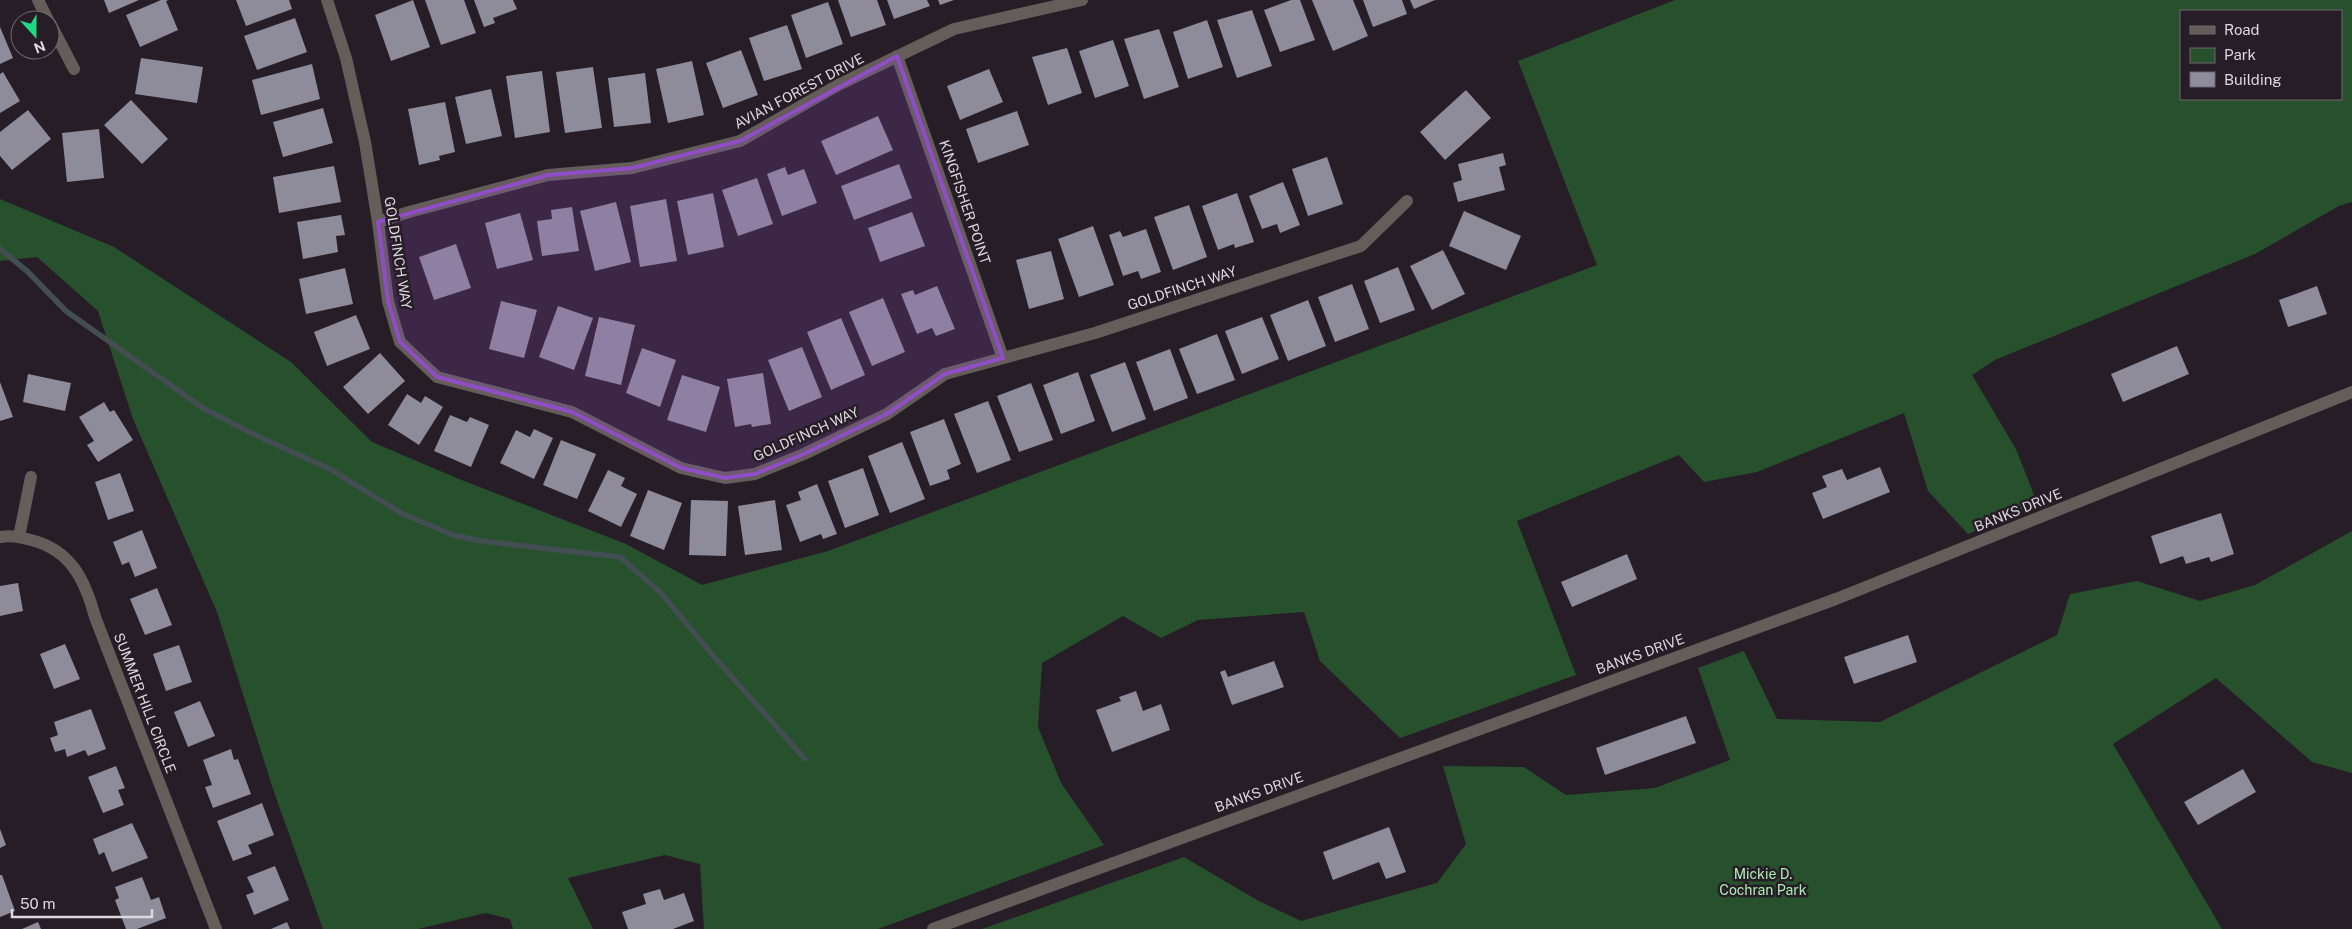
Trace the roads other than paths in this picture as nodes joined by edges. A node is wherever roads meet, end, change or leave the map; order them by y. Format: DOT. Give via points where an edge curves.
graph roads {
  1 [pos="327,0"];
  2 [pos="1082,0"];
  3 [pos="60,43"];
  4 [pos="898,56"];
  5 [pos="74,69"];
  6 [pos="1407,201"];
  7 [pos="378,222"];
  8 [pos="1004,358"];
  9 [pos="2352,392"];
  10 [pos="31,477"];
  11 [pos="0,537"];
  12 [pos="18,537"];
  13 [pos="216,929"];
  14 [pos="933,929"];
  1 -- 7 [label="street, GOLDFINCH WAY" via="354,93"];
  2 -- 4 [label="street, AVIAN FOREST DRIVE" via="954,29"];
  3 -- 5 [label="street"];
  4 -- 7 [label="street, AVIAN FOREST DRIVE" via="838,85 740,141 632,168 548,175"];
  4 -- 8 [label="street, KINGFISHER POINT"];
  6 -- 8 [label="street, GOLDFINCH WAY" via="1361,246 1095,333"];
  7 -- 8 [label="street, GOLDFINCH WAY" via="388,302 400,342 437,377 572,412 681,468 725,478 755,474 804,454 887,414 945,374"];
  9 -- 14 [label="street, BANKS DRIVE" via="1836,599"];
  10 -- 12 [label="street"];
  11 -- 12 [label="street, SUMMER HILL CIRCLE"];
  12 -- 13 [label="street, SUMMER HILL CIRCLE" via="58,552 74,567 87,587 95,617"];
}
